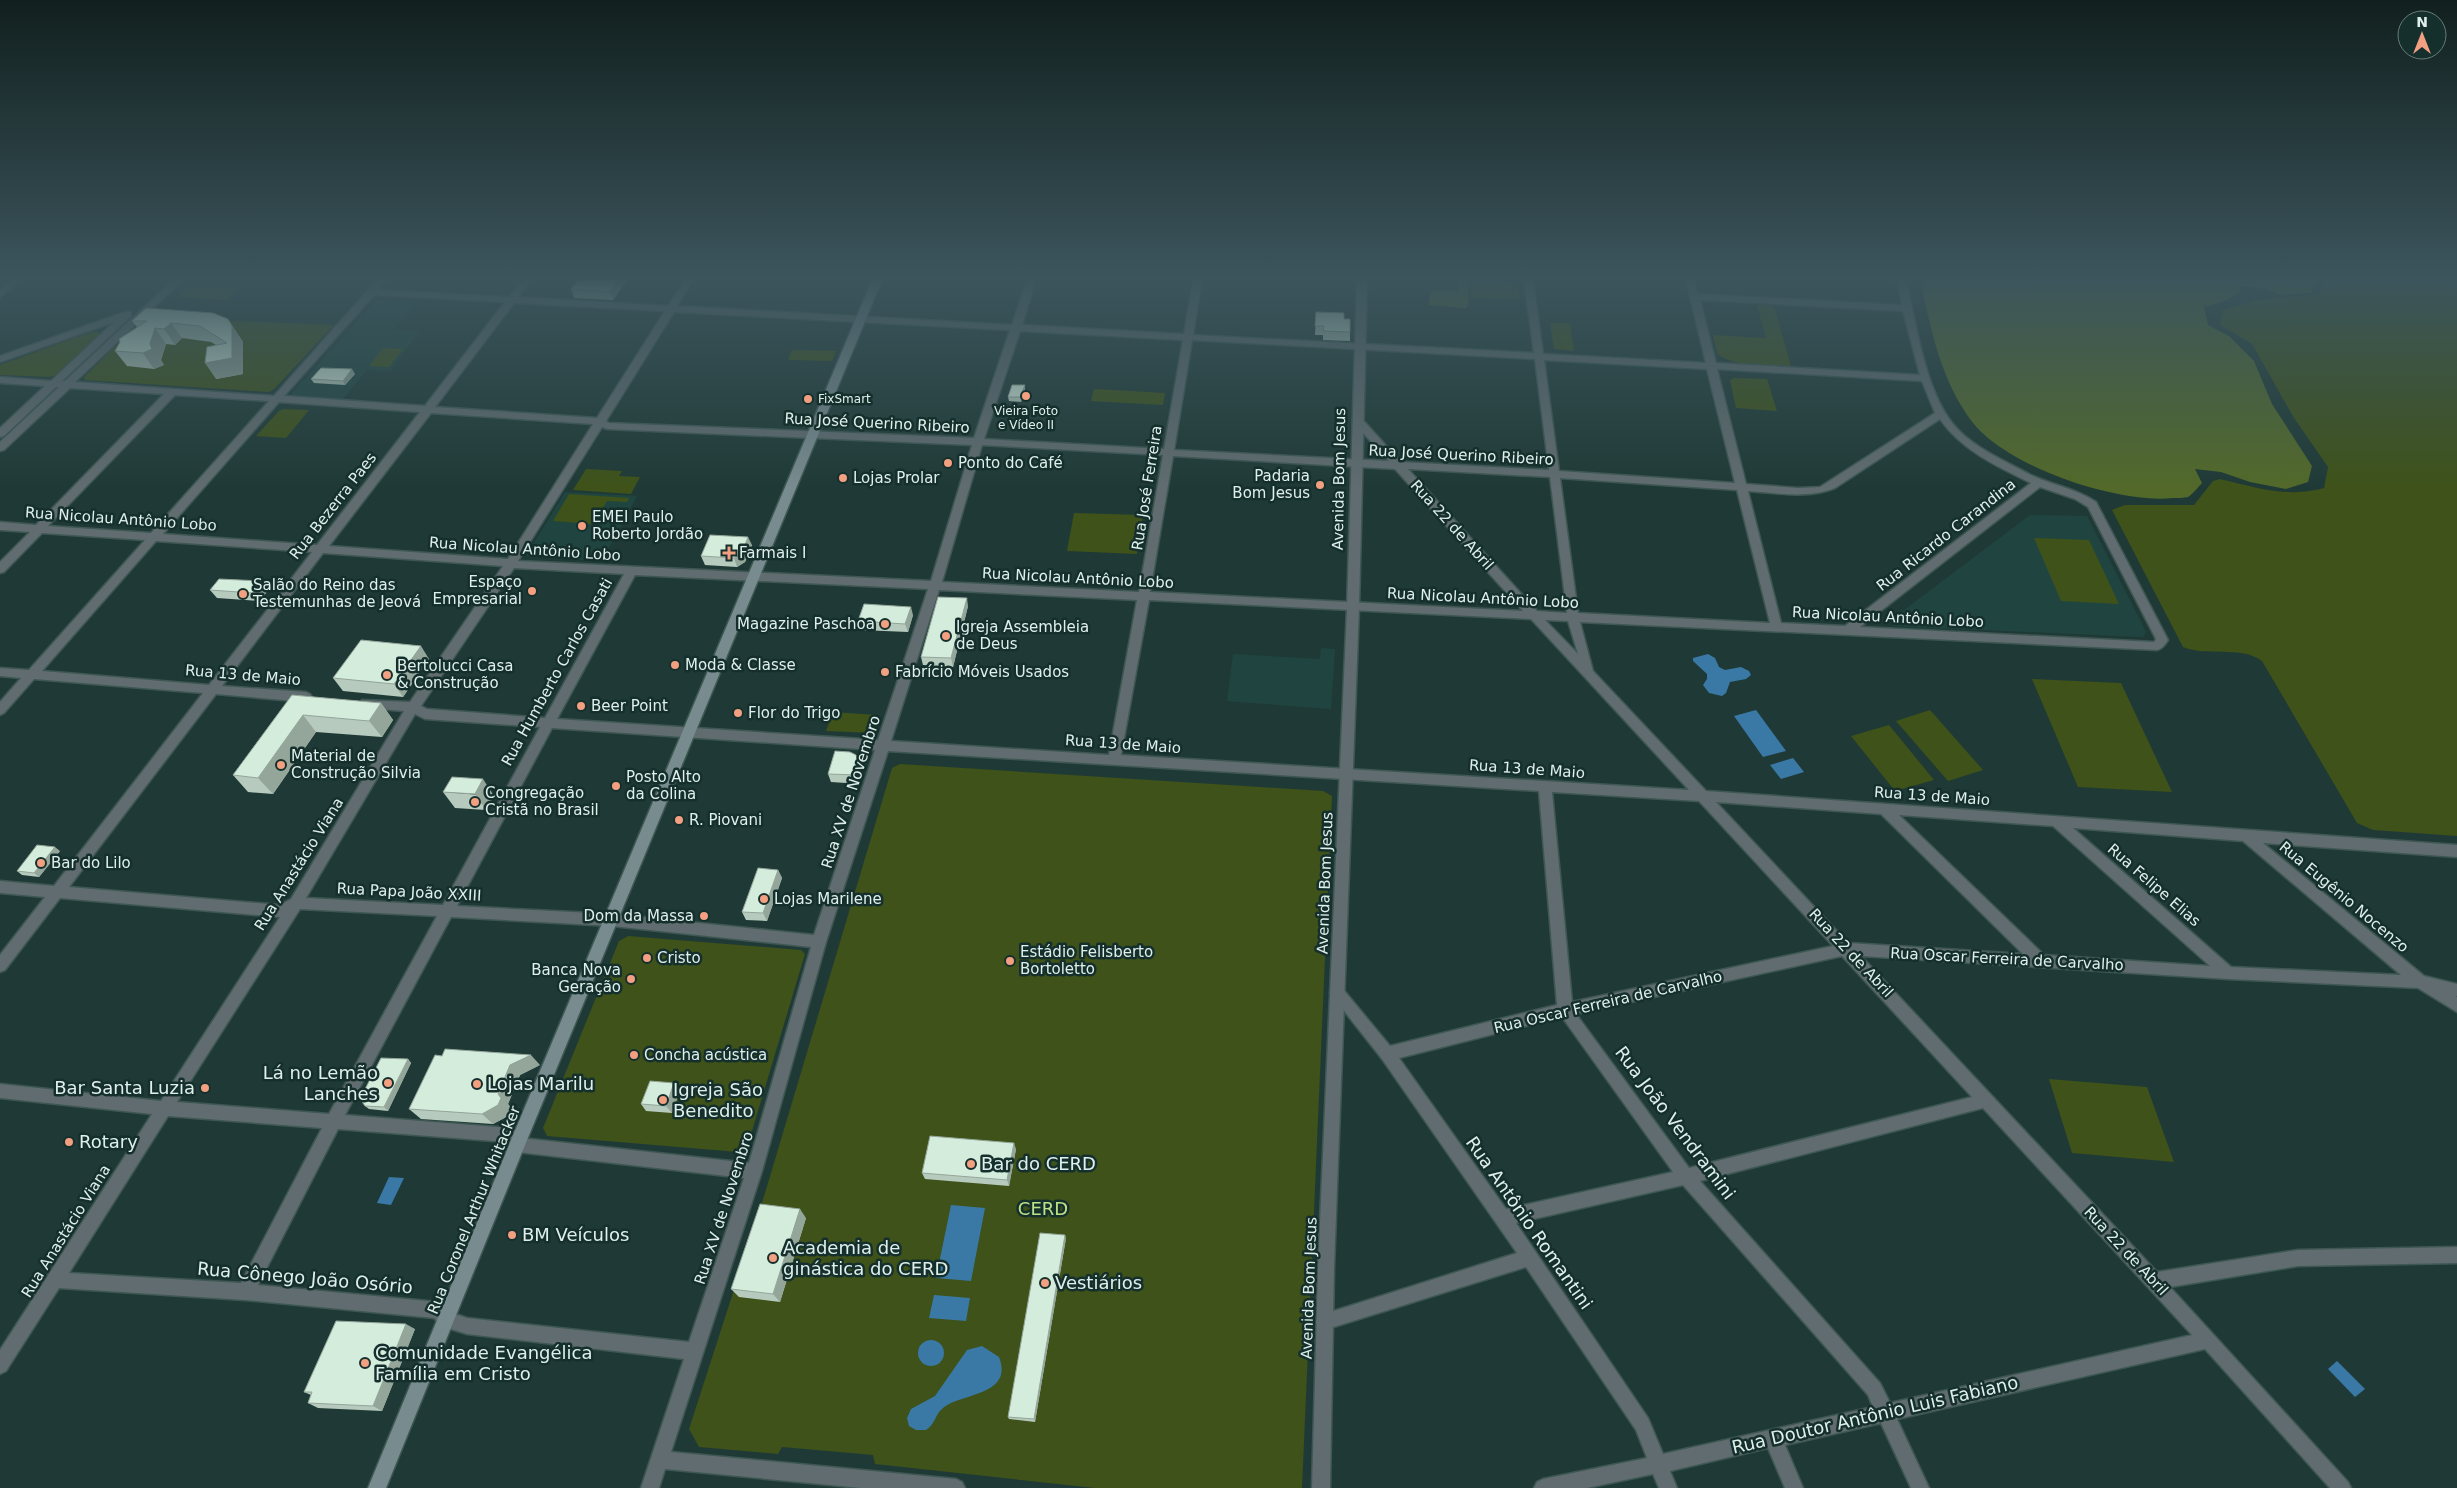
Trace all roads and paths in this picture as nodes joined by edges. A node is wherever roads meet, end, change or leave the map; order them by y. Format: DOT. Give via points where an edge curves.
graph roads {
  1 [pos="27,349"];
  2 [pos="90,349"];
  3 [pos="103,349"];
  4 [pos="319,349"];
  5 [pos="473,349"];
  6 [pos="646,349"];
  7 [pos="847,349"];
  8 [pos="1009,349"];
  9 [pos="1186,349"];
  10 [pos="1359,349"];
  11 [pos="1427,349"];
  12 [pos="1537,349"];
  13 [pos="1706,349"];
  14 [pos="1918,349"];
  15 [pos="1538,355"];
  16 [pos="0,359"];
  17 [pos="1710,367"];
  18 [pos="1926,378"];
  19 [pos="0,380"];
  20 [pos="54,384"];
  21 [pos="67,384"];
  22 [pos="172,392"];
  23 [pos="275,399"];
  24 [pos="427,408"];
  25 [pos="1941,414"];
  26 [pos="1357,420"];
  27 [pos="599,421"];
  28 [pos="812,433"];
  29 [pos="0,434"];
  30 [pos="977,444"];
  31 [pos="0,448"];
  32 [pos="1166,454"];
  33 [pos="1355,464"];
  34 [pos="1400,466"];
  35 [pos="1553,474"];
  36 [pos="2038,483"];
  37 [pos="1740,487"];
  38 [pos="0,526"];
  39 [pos="40,528"];
  40 [pos="153,536"];
  41 [pos="318,549"];
  42 [pos="511,563"];
  43 [pos="0,569"];
  44 [pos="631,572"];
  45 [pos="754,578"];
  46 [pos="935,586"];
  47 [pos="1145,596"];
  48 [pos="1353,606"];
  49 [pos="1534,615"];
  50 [pos="1573,617"];
  51 [pos="1776,625"];
  52 [pos="1848,630"];
  53 [pos="0,672"];
  54 [pos="1588,672"];
  55 [pos="32,674"];
  56 [pos="212,688"];
  57 [pos="318,698"];
  58 [pos="356,702"];
  59 [pos="413,707"];
  60 [pos="0,710"];
  61 [pos="548,723"];
  62 [pos="688,734"];
  63 [pos="884,744"];
  64 [pos="1114,760"];
  65 [pos="1346,773"];
  66 [pos="1544,786"];
  67 [pos="1703,796"];
  68 [pos="1884,809"];
  69 [pos="2058,822"];
  70 [pos="2246,836"];
  71 [pos="2457,851"];
  72 [pos="0,887"];
  73 [pos="57,892"];
  74 [pos="296,903"];
  75 [pos="447,910"];
  76 [pos="612,920"];
  77 [pos="819,942"];
  78 [pos="1847,949"];
  79 [pos="2039,960"];
  80 [pos="0,966"];
  81 [pos="2228,973"];
  82 [pos="2420,982"];
  83 [pos="2457,990"];
  84 [pos="1337,993"];
  85 [pos="2457,1006"];
  86 [pos="1565,1010"];
  87 [pos="1387,1054"];
  88 [pos="0,1091"];
  89 [pos="1986,1100"];
  90 [pos="162,1108"];
  91 [pos="333,1122"];
  92 [pos="517,1145"];
  93 [pos="754,1171"];
  94 [pos="1686,1177"];
  95 [pos="1502,1218"];
  96 [pos="2457,1255"];
  97 [pos="1530,1258"];
  98 [pos="56,1280"];
  99 [pos="2154,1281"];
  100 [pos="245,1292"];
  101 [pos="447,1320"];
  102 [pos="1324,1322"];
  103 [pos="2208,1340"];
  104 [pos="5,1349"];
  105 [pos="694,1351"];
  106 [pos="0,1365"];
  107 [pos="1884,1413"];
  108 [pos="1773,1438"];
  109 [pos="660,1460"];
  110 [pos="1660,1464"];
  111 [pos="377,1488"];
  112 [pos="650,1488"];
  113 [pos="956,1488"];
  114 [pos="1321,1488"];
  115 [pos="1542,1488"];
  116 [pos="1668,1488"];
  117 [pos="1794,1488"];
  118 [pos="1920,1488"];
  119 [pos="2342,1488"];
  1 -- 16 [label="street"];
  2 -- 20 [label="street"];
  3 -- 21 [label="street"];
  4 -- 23 [label="street"];
  5 -- 24 [label="street, Rua Bezerra Paes"];
  6 -- 27 [label="street, Rua Anastácio Viana"];
  7 -- 28 [label="main road, Rua Coronel Arthur Whitacker"];
  8 -- 30 [label="street, Rua XV de Novembro"];
  9 -- 32 [label="street, Rua José Ferreira"];
  10 -- 26 [label="street, Avenida Bom Jesus"];
  11 -- 15 [label="street"];
  12 -- 15 [label="street"];
  13 -- 17 [label="street"];
  14 -- 18 [label="street"];
  15 -- 17 [label="street"];
  15 -- 35 [label="street"];
  17 -- 18 [label="street"];
  17 -- 37 [label="street"];
  18 -- 25 [label="street"];
  19 -- 20 [label="street, Rua José Querino Ribeiro"];
  20 -- 21 [label="street, Rua José Querino Ribeiro"];
  20 -- 29 [label="street"];
  21 -- 22 [label="street, Rua José Querino Ribeiro"];
  21 -- 31 [label="street"];
  22 -- 23 [label="street, Rua José Querino Ribeiro"];
  22 -- 39 [label="street"];
  23 -- 24 [label="street, Rua José Querino Ribeiro"];
  23 -- 40 [label="street"];
  24 -- 27 [label="street, Rua José Querino Ribeiro"];
  24 -- 41 [label="street, Rua Bezerra Paes"];
  25 -- 36 [label="street" via="1965,440"];
  25 -- 37 [label="street, Rua José Querino Ribeiro" via="1831,486 1811,491"];
  26 -- 33 [label="street, Avenida Bom Jesus"];
  26 -- 34 [label="street, Rua 22 de Abril"];
  27 -- 28 [label="street, Rua José Querino Ribeiro" via="607,426"];
  27 -- 42 [label="street, Rua Anastácio Viana"];
  28 -- 30 [label="street, Rua José Querino Ribeiro"];
  28 -- 45 [label="main road, Rua Coronel Arthur Whitacker"];
  30 -- 32 [label="street, Rua José Querino Ribeiro"];
  30 -- 46 [label="street, Rua XV de Novembro"];
  32 -- 33 [label="street, Rua José Querino Ribeiro"];
  32 -- 47 [label="street, Rua José Ferreira"];
  33 -- 34 [label="street, Rua José Querino Ribeiro"];
  33 -- 48 [label="street, Avenida Bom Jesus"];
  34 -- 35 [label="street, Rua José Querino Ribeiro"];
  34 -- 49 [label="street, Rua 22 de Abril"];
  35 -- 37 [label="street, Rua José Querino Ribeiro"];
  35 -- 50 [label="street"];
  36 -- 52 [label="street, Rua Ricardo Carandina"];
  36 -- 52 [label="street, Rua Nicolau Antônio Lobo" via="2084,497 2092,504 2162,640 2157,646"];
  37 -- 51 [label="street"];
  38 -- 39 [label="street, Rua Nicolau Antônio Lobo"];
  39 -- 40 [label="street, Rua Nicolau Antônio Lobo"];
  39 -- 43 [label="street"];
  40 -- 41 [label="street, Rua Nicolau Antônio Lobo"];
  40 -- 55 [label="street"];
  41 -- 42 [label="street, Rua Nicolau Antônio Lobo"];
  41 -- 56 [label="street, Rua Bezerra Paes"];
  42 -- 44 [label="street, Rua Nicolau Antônio Lobo"];
  42 -- 59 [label="street, Rua Anastácio Viana"];
  44 -- 45 [label="street, Rua Nicolau Antônio Lobo"];
  44 -- 61 [label="street, Rua Humberto Carlos Casati"];
  45 -- 46 [label="street, Rua Nicolau Antônio Lobo"];
  45 -- 62 [label="main road, Rua Coronel Arthur Whitacker"];
  46 -- 47 [label="street, Rua Nicolau Antônio Lobo"];
  46 -- 63 [label="street, Rua XV de Novembro"];
  47 -- 48 [label="street, Rua Nicolau Antônio Lobo"];
  47 -- 64 [label="street, Rua José Ferreira"];
  48 -- 49 [label="street, Rua Nicolau Antônio Lobo"];
  48 -- 65 [label="street, Avenida Bom Jesus"];
  49 -- 50 [label="street, Rua Nicolau Antônio Lobo"];
  49 -- 54 [label="street, Rua 22 de Abril"];
  50 -- 51 [label="street, Rua Nicolau Antônio Lobo"];
  50 -- 54 [label="street"];
  51 -- 52 [label="street, Rua Nicolau Antônio Lobo"];
  53 -- 55 [label="street, Rua 13 de Maio"];
  54 -- 67 [label="street, Rua 22 de Abril"];
  55 -- 56 [label="street, Rua 13 de Maio"];
  55 -- 60 [label="street"];
  56 -- 57 [label="street, Rua 13 de Maio"];
  56 -- 73 [label="street, Rua Bezerra Paes"];
  58 -- 59 [label="street, Rua 13 de Maio"];
  59 -- 61 [label="street, Rua 13 de Maio" via="425,714"];
  59 -- 74 [label="street, Rua Anastácio Viana"];
  61 -- 62 [label="street, Rua 13 de Maio"];
  61 -- 75 [label="street, Rua Humberto Carlos Casati"];
  62 -- 63 [label="street, Rua 13 de Maio"];
  62 -- 76 [label="main road, Rua Coronel Arthur Whitacker"];
  63 -- 64 [label="street, Rua 13 de Maio"];
  63 -- 77 [label="street, Rua XV de Novembro"];
  64 -- 65 [label="street, Rua 13 de Maio"];
  65 -- 66 [label="street, Rua 13 de Maio"];
  65 -- 84 [label="street, Avenida Bom Jesus"];
  66 -- 67 [label="street, Rua 13 de Maio"];
  66 -- 86 [label="street"];
  67 -- 68 [label="street, Rua 13 de Maio"];
  67 -- 78 [label="street, Rua 22 de Abril"];
  68 -- 69 [label="street, Rua 13 de Maio"];
  68 -- 79 [label="street"];
  69 -- 70 [label="street, Rua 13 de Maio"];
  69 -- 81 [label="street, Rua Felipe Elias"];
  70 -- 71 [label="street, Rua 13 de Maio"];
  70 -- 82 [label="street, Rua Eugênio Nocenzo"];
  72 -- 73 [label="street, Rua Papa João XXIII"];
  73 -- 74 [label="street, Rua Papa João XXIII" via="281,911"];
  73 -- 80 [label="street, Rua Bezerra Paes"];
  74 -- 75 [label="street, Rua Papa João XXIII"];
  74 -- 90 [label="street, Rua Anastácio Viana"];
  75 -- 76 [label="street, Rua Papa João XXIII"];
  75 -- 91 [label="street, Rua Humberto Carlos Casati"];
  76 -- 77 [label="street, Rua Papa João XXIII"];
  76 -- 92 [label="main road, Rua Coronel Arthur Whitacker"];
  77 -- 93 [label="street, Rua XV de Novembro"];
  78 -- 79 [label="street, Rua Oscar Ferreira de Carvalho"];
  78 -- 86 [label="street, Rua Oscar Ferreira de Carvalho"];
  78 -- 89 [label="street, Rua 22 de Abril"];
  79 -- 81 [label="street, Rua Oscar Ferreira de Carvalho"];
  81 -- 82 [label="street, Rua Oscar Ferreira de Carvalho"];
  82 -- 83 [label="street, Rua Oscar Ferreira de Carvalho"];
  82 -- 85 [label="street, Rua Eugênio Nocenzo"];
  84 -- 87 [label="street, Rua Antônio Romantini"];
  84 -- 102 [label="street, Avenida Bom Jesus"];
  86 -- 87 [label="street, Rua Oscar Ferreira de Carvalho"];
  86 -- 94 [label="street, Rua João Vendramini"];
  87 -- 95 [label="street, Rua Antônio Romantini"];
  88 -- 90 [label="street"];
  89 -- 94 [label="street"];
  89 -- 99 [label="street, Rua 22 de Abril"];
  90 -- 91 [label="street"];
  90 -- 98 [label="street, Rua Anastácio Viana"];
  91 -- 92 [label="street" via="511,1135"];
  91 -- 100 [label="street, Rua Humberto Carlos Casati"];
  92 -- 93 [label="street"];
  92 -- 101 [label="main road, Rua Coronel Arthur Whitacker"];
  93 -- 105 [label="street, Rua XV de Novembro"];
  94 -- 95 [label="street"];
  94 -- 107 [label="street, Rua João Vendramini" via="1874,1389"];
  95 -- 97 [label="street, Rua Antônio Romantini"];
  96 -- 99 [label="street" via="2298,1258"];
  97 -- 102 [label="street"];
  97 -- 110 [label="street, Rua Antônio Romantini" via="1642,1424"];
  98 -- 100 [label="street, Rua Cônego João Osório"];
  98 -- 104 [label="street, Rua Anastácio Viana"];
  99 -- 103 [label="street, Rua 22 de Abril"];
  100 -- 101 [label="street, Rua Cônego João Osório" via="438,1310"];
  101 -- 105 [label="street, Rua Cônego João Osório" via="467,1326"];
  101 -- 111 [label="main road, Rua Coronel Arthur Whitacker"];
  102 -- 114 [label="street, Avenida Bom Jesus"];
  103 -- 107 [label="street, Rua Doutor Antônio Luis Fabiano"];
  103 -- 119 [label="street, Rua 22 de Abril"];
  104 -- 106 [label="street, Rua Anastácio Viana"];
  105 -- 109 [label="street, Rua XV de Novembro"];
  107 -- 108 [label="street, Rua Doutor Antônio Luis Fabiano"];
  107 -- 118 [label="street, Rua João Vendramini"];
  108 -- 110 [label="street, Rua Doutor Antônio Luis Fabiano"];
  108 -- 117 [label="street"];
  109 -- 112 [label="street, Rua XV de Novembro"];
  109 -- 113 [label="street"];
  110 -- 115 [label="street, Rua Doutor Antônio Luis Fabiano"];
  110 -- 116 [label="street, Rua Antônio Romantini"];
}
